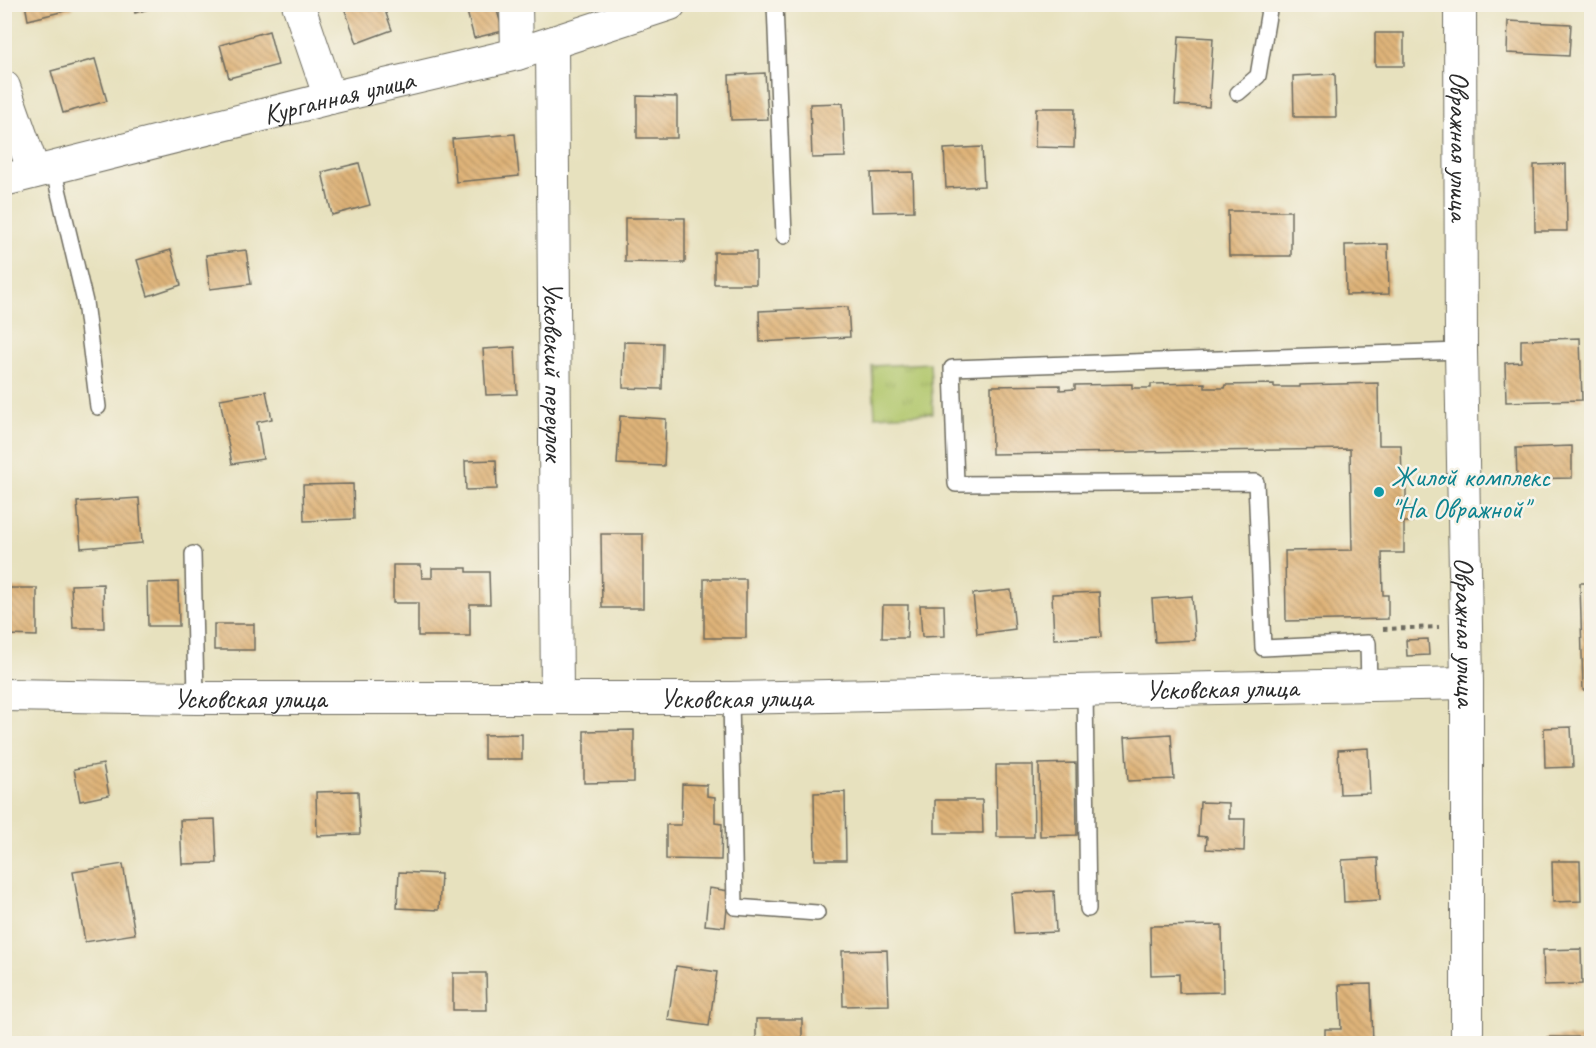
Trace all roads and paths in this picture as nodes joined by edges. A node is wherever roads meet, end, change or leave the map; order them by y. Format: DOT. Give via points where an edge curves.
graph roads {
  1 [pos="298,4"];
  2 [pos="516,4"];
  3 [pos="670,4"];
  4 [pos="775,4"];
  5 [pos="1270,4"];
  6 [pos="1460,4"];
  7 [pos="552,44"];
  8 [pos="517,54"];
  9 [pos="4,87"];
  10 [pos="1238,93"];
  11 [pos="330,98"];
  12 [pos="30,174"];
  13 [pos="784,236"];
  14 [pos="1461,351"];
  15 [pos="98,407"];
  16 [pos="194,554"];
  17 [pos="1467,683"];
  18 [pos="1369,685"];
  19 [pos="1085,691"];
  20 [pos="4,695"];
  21 [pos="196,698"];
  22 [pos="557,698"];
  23 [pos="730,698"];
  24 [pos="1088,909"];
  25 [pos="817,913"];
  26 [pos="1467,1044"];
  1 -- 11 [label="street"];
  2 -- 8 [label="street"];
  3 -- 7 [label="street, Курганная улица"];
  4 -- 13 [label="lane"];
  5 -- 10 [label="lane" via="1258,76"];
  6 -- 14 [label="street, Овражная улица"];
  7 -- 8 [label="street, Курганная улица"];
  7 -- 22 [label="street, Усковский переулок"];
  8 -- 11 [label="street, Курганная улица"];
  9 -- 12 [label="street"];
  11 -- 12 [label="street, Курганная улица"];
  12 -- 15 [label="lane" via="85,302"];
  14 -- 17 [label="street, Овражная улица"];
  14 -- 18 [label="lane" via="952,368 956,484 1256,482 1263,648 1368,643"];
  16 -- 21 [label="lane"];
  17 -- 18 [label="street, Усковская улица"];
  17 -- 26 [label="street, Овражная улица"];
  18 -- 19 [label="street, Усковская улица"];
  19 -- 23 [label="street, Усковская улица"];
  19 -- 24 [label="lane"];
  20 -- 21 [label="street, Усковская улица"];
  21 -- 22 [label="street, Усковская улица"];
  22 -- 23 [label="street, Усковская улица"];
  23 -- 25 [label="lane" via="735,907"];
}
